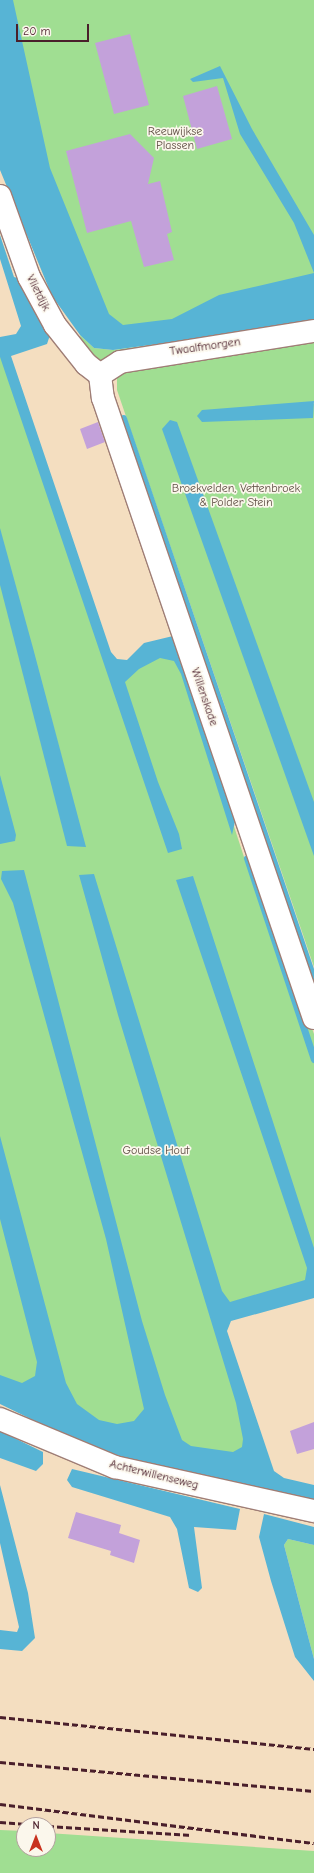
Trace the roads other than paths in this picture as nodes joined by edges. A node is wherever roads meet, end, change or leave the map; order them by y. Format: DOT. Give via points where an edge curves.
graph roads {
  1 [pos="0,196"];
  2 [pos="314,331"];
  3 [pos="100,376"];
  4 [pos="314,1018"];
  5 [pos="0,1419"];
  6 [pos="314,1511"];
  1 -- 3 [label="street, Vlietdijk" via="29,277 54,325 86,364"];
  2 -- 3 [label="street, Twaalfmorgen" via="120,362"];
  3 -- 4 [label="street, Willenskade" via="103,398"];
  5 -- 6 [label="street, Achterwillenseweg" via="115,1467"];
}
